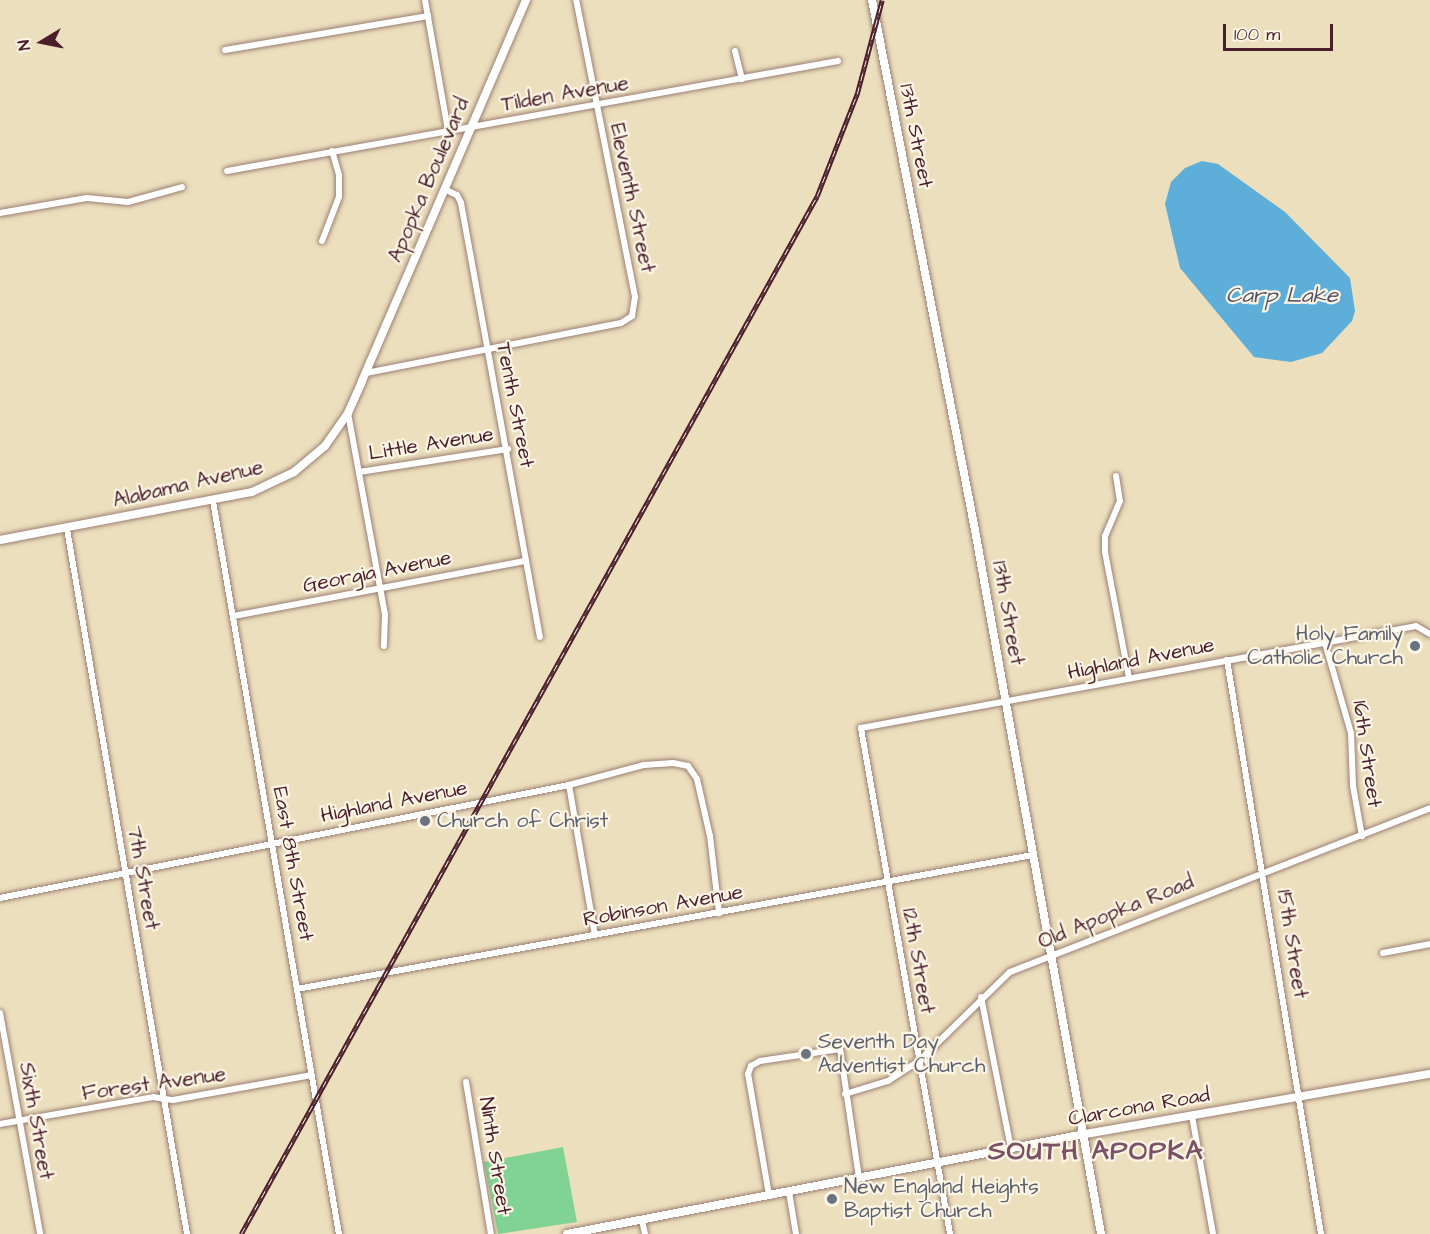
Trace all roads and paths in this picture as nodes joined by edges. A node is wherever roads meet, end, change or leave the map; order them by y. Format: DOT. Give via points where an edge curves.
graph roads {
  1 [pos="425,0"];
  2 [pos="526,0"];
  3 [pos="576,0"];
  4 [pos="872,0"];
  5 [pos="428,15"];
  6 [pos="225,50"];
  7 [pos="735,51"];
  8 [pos="838,61"];
  9 [pos="742,79"];
  10 [pos="596,105"];
  11 [pos="471,128"];
  12 [pos="448,131"];
  13 [pos="332,151"];
  14 [pos="227,171"];
  15 [pos="182,187"];
  16 [pos="444,189"];
  17 [pos="0,213"];
  18 [pos="322,241"];
  19 [pos="488,350"];
  20 [pos="366,373"];
  21 [pos="348,413"];
  22 [pos="508,449"];
  23 [pos="359,472"];
  24 [pos="1116,476"];
  25 [pos="213,501"];
  26 [pos="67,529"];
  27 [pos="0,540"];
  28 [pos="526,561"];
  29 [pos="380,589"];
  30 [pos="234,616"];
  31 [pos="1429,632"];
  32 [pos="540,637"];
  33 [pos="1325,643"];
  34 [pos="384,646"];
  35 [pos="1227,660"];
  36 [pos="1129,678"];
  37 [pos="1005,701"];
  38 [pos="861,729"];
  39 [pos="569,784"];
  40 [pos="1430,808"];
  41 [pos="1362,836"];
  42 [pos="273,842"];
  43 [pos="1033,855"];
  44 [pos="1263,871"];
  45 [pos="125,872"];
  46 [pos="887,880"];
  47 [pos="0,897"];
  48 [pos="719,913"];
  49 [pos="595,935"];
  50 [pos="1430,945"];
  51 [pos="1383,954"];
  52 [pos="1052,956"];
  53 [pos="297,990"];
  54 [pos="981,997"];
  55 [pos="0,1013"];
  56 [pos="919,1061"];
  57 [pos="1430,1074"];
  58 [pos="312,1076"];
  59 [pos="466,1082"];
  60 [pos="845,1094"];
  61 [pos="1299,1097"];
  62 [pos="164,1099"];
  63 [pos="1192,1116"];
  64 [pos="19,1121"];
  65 [pos="0,1124"];
  66 [pos="1085,1134"];
  67 [pos="1011,1148"];
  68 [pos="937,1163"];
  69 [pos="859,1178"];
  70 [pos="789,1191"];
  71 [pos="769,1195"];
  72 [pos="642,1220"];
  73 [pos="40,1234"];
  74 [pos="187,1234"];
  75 [pos="339,1234"];
  76 [pos="491,1234"];
  77 [pos="567,1234"];
  78 [pos="645,1234"];
  79 [pos="796,1234"];
  80 [pos="950,1234"];
  81 [pos="1101,1234"];
  82 [pos="1212,1234"];
  83 [pos="1321,1234"];
  1 -- 5 [label="street"];
  2 -- 11 [label="street, Apopka Boulevard"];
  3 -- 10 [label="street, Eleventh Street"];
  4 -- 37 [label="street, 13th Street"];
  5 -- 6 [label="street"];
  5 -- 12 [label="street"];
  7 -- 9 [label="street"];
  8 -- 9 [label="street, Tilden Avenue"];
  9 -- 10 [label="street, Tilden Avenue"];
  10 -- 11 [label="street, Tilden Avenue"];
  10 -- 19 [label="street, Eleventh Street" via="635,297 632,316 621,324"];
  11 -- 12 [label="street, Tilden Avenue"];
  11 -- 16 [label="street, Apopka Boulevard"];
  12 -- 13 [label="street, Tilden Avenue"];
  13 -- 14 [label="street, Tilden Avenue"];
  13 -- 18 [label="street" via="339,175 339,197"];
  15 -- 17 [label="street" via="128,202 87,198"];
  16 -- 19 [label="street, Tenth Street" via="457,195 461,203"];
  16 -- 20 [label="street, Apopka Boulevard"];
  19 -- 20 [label="street"];
  19 -- 22 [label="street, Tenth Street"];
  20 -- 21 [label="street, Alabama Avenue"];
  21 -- 23 [label="street"];
  21 -- 25 [label="street, Alabama Avenue" via="325,446 294,472 263,488"];
  22 -- 23 [label="street, Little Avenue"];
  22 -- 28 [label="street, Tenth Street"];
  23 -- 29 [label="street"];
  24 -- 36 [label="street" via="1120,501 1105,536 1105,552"];
  25 -- 26 [label="street, Alabama Avenue"];
  25 -- 30 [label="street, East 8th Street"];
  26 -- 27 [label="street, Alabama Avenue"];
  26 -- 45 [label="street, 7th Street"];
  28 -- 29 [label="street, Georgia Avenue"];
  28 -- 32 [label="street, Tenth Street"];
  29 -- 30 [label="street, Georgia Avenue"];
  29 -- 34 [label="street" via="386,628"];
  30 -- 42 [label="street, East 8th Street"];
  31 -- 33 [label="street, Highland Avenue" via="1416,627"];
  33 -- 35 [label="street, Highland Avenue"];
  33 -- 41 [label="street, 16th Street" via="1351,733"];
  35 -- 36 [label="street, Highland Avenue"];
  35 -- 44 [label="street, 15th Street"];
  36 -- 37 [label="street, Highland Avenue"];
  37 -- 38 [label="street, Highland Avenue"];
  37 -- 43 [label="street, 13th Street"];
  38 -- 46 [label="street, 12th Street"];
  39 -- 42 [label="street, Highland Avenue"];
  39 -- 48 [label="street, Highland Avenue" via="644,765 688,766 697,779 710,836"];
  39 -- 49 [label="street"];
  40 -- 41 [label="street, Old Apopka Road"];
  41 -- 44 [label="street, Old Apopka Road"];
  42 -- 45 [label="street, Highland Avenue"];
  42 -- 53 [label="street, East 8th Street"];
  43 -- 46 [label="street, Robinson Avenue"];
  43 -- 52 [label="street, 13th Street"];
  44 -- 52 [label="street, Old Apopka Road"];
  44 -- 61 [label="street, 15th Street"];
  45 -- 47 [label="street, Highland Avenue"];
  45 -- 62 [label="street, 7th Street"];
  46 -- 48 [label="street, Robinson Avenue"];
  46 -- 56 [label="street, 12th Street"];
  48 -- 49 [label="street, Robinson Avenue"];
  49 -- 53 [label="street, Robinson Avenue"];
  50 -- 51 [label="street"];
  52 -- 54 [label="street, Old Apopka Road" via="1010,972"];
  52 -- 66 [label="street, 13th Street"];
  53 -- 58 [label="street, East 8th Street"];
  54 -- 56 [label="street, Old Apopka Road"];
  54 -- 67 [label="street"];
  55 -- 64 [label="street, Sixth Street"];
  56 -- 60 [label="street, Old Apopka Road" via="888,1081"];
  56 -- 68 [label="street, 12th Street"];
  57 -- 61 [label="street, Clarcona Road"];
  58 -- 62 [label="street, Forest Avenue"];
  58 -- 75 [label="street, East 8th Street"];
  59 -- 76 [label="street, Ninth Street"];
  60 -- 69 [label="street"];
  60 -- 71 [label="street" via="840,1049 751,1066 748,1074"];
  61 -- 63 [label="street, Clarcona Road"];
  61 -- 83 [label="street, 15th Street"];
  62 -- 64 [label="street, Forest Avenue" via="153,1097"];
  62 -- 74 [label="street, 7th Street"];
  63 -- 66 [label="street, Clarcona Road"];
  63 -- 82 [label="street"];
  64 -- 65 [label="street, Forest Avenue"];
  64 -- 73 [label="street, Sixth Street"];
  66 -- 67 [label="street, Clarcona Road"];
  66 -- 81 [label="street, 13th Street"];
  67 -- 68 [label="street, Clarcona Road"];
  68 -- 69 [label="street, Clarcona Road"];
  68 -- 80 [label="street, 12th Street"];
  69 -- 70 [label="street, Clarcona Road"];
  70 -- 71 [label="street, Clarcona Road"];
  70 -- 79 [label="street"];
  71 -- 72 [label="street, Clarcona Road"];
  72 -- 77 [label="street, Clarcona Road"];
  72 -- 78 [label="street"];
}
